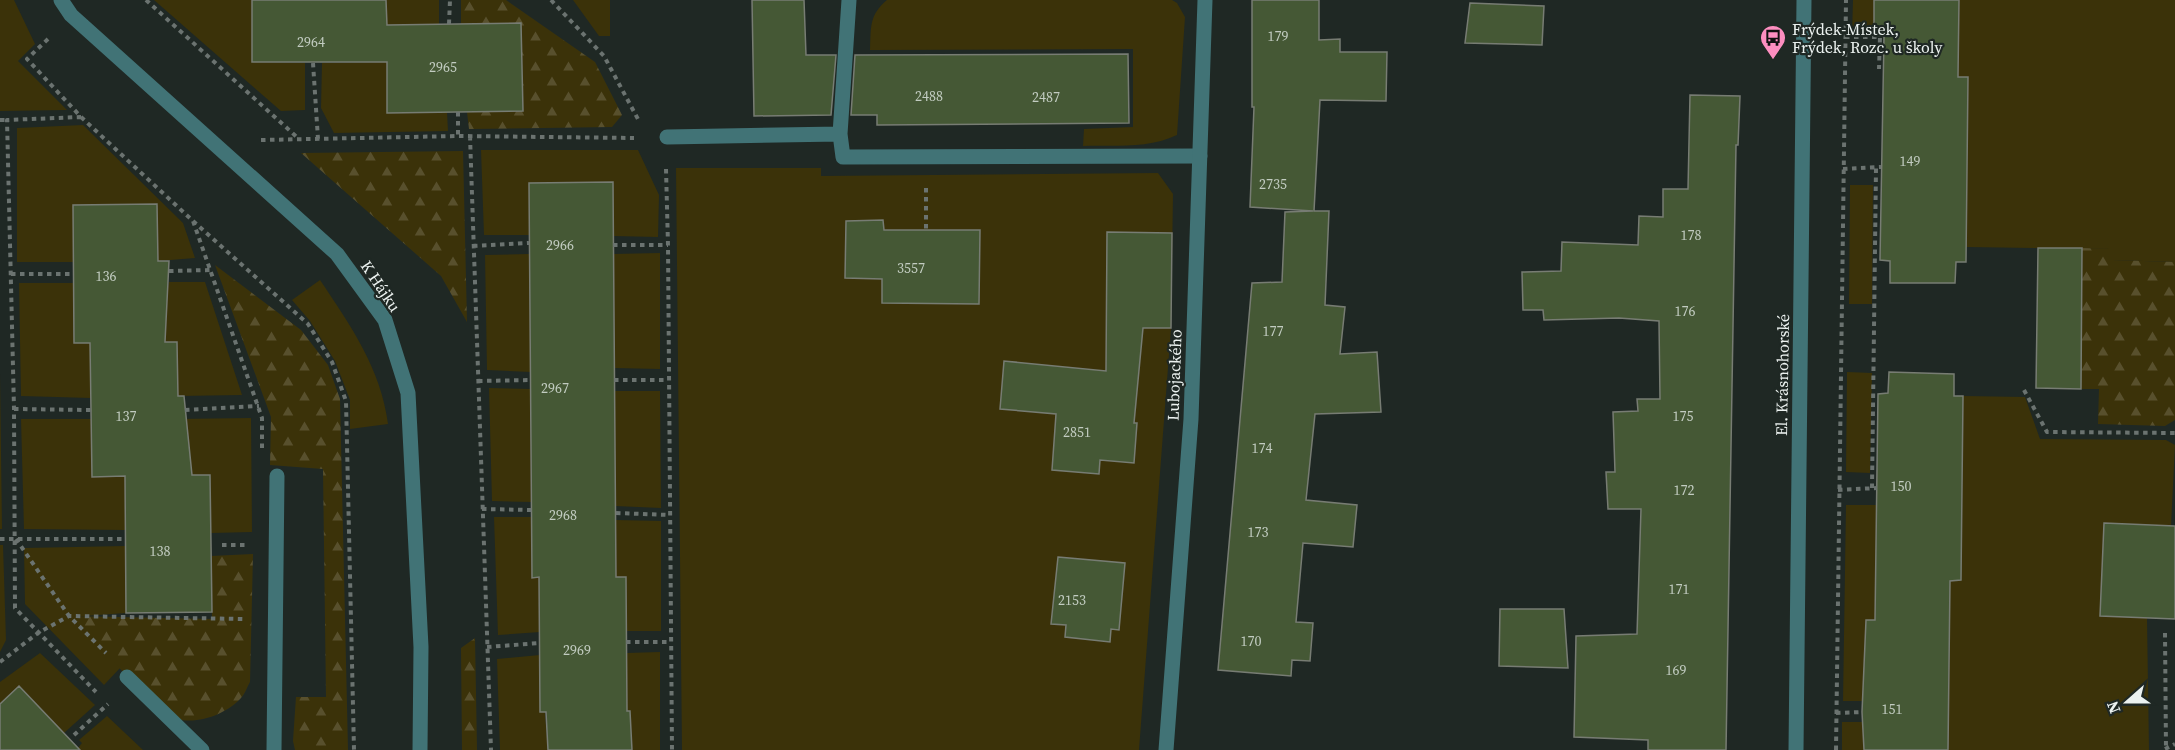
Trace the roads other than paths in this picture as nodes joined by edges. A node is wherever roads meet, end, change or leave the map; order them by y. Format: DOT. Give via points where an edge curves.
graph roads {
  1 [pos="61,0"];
  2 [pos="849,0"];
  3 [pos="1205,0"];
  4 [pos="1804,0"];
  5 [pos="840,134"];
  6 [pos="667,137"];
  7 [pos="1200,156"];
  8 [pos="277,476"];
  9 [pos="127,677"];
  10 [pos="202,750"];
  11 [pos="274,750"];
  12 [pos="420,750"];
  13 [pos="1166,750"];
  14 [pos="1796,750"];
  1 -- 12 [label="street, K Hájku" via="71,15 337,254 385,320 408,393 421,647"];
  2 -- 5 [label="street"];
  3 -- 7 [label="street, Lubojackého"];
  4 -- 14 [label="street, El. Krásnohorské"];
  5 -- 6 [label="street"];
  5 -- 7 [label="street" via="843,157"];
  7 -- 13 [label="street, Lubojackého" via="1191,419"];
  8 -- 11 [label="street"];
  9 -- 10 [label="street"];
}
